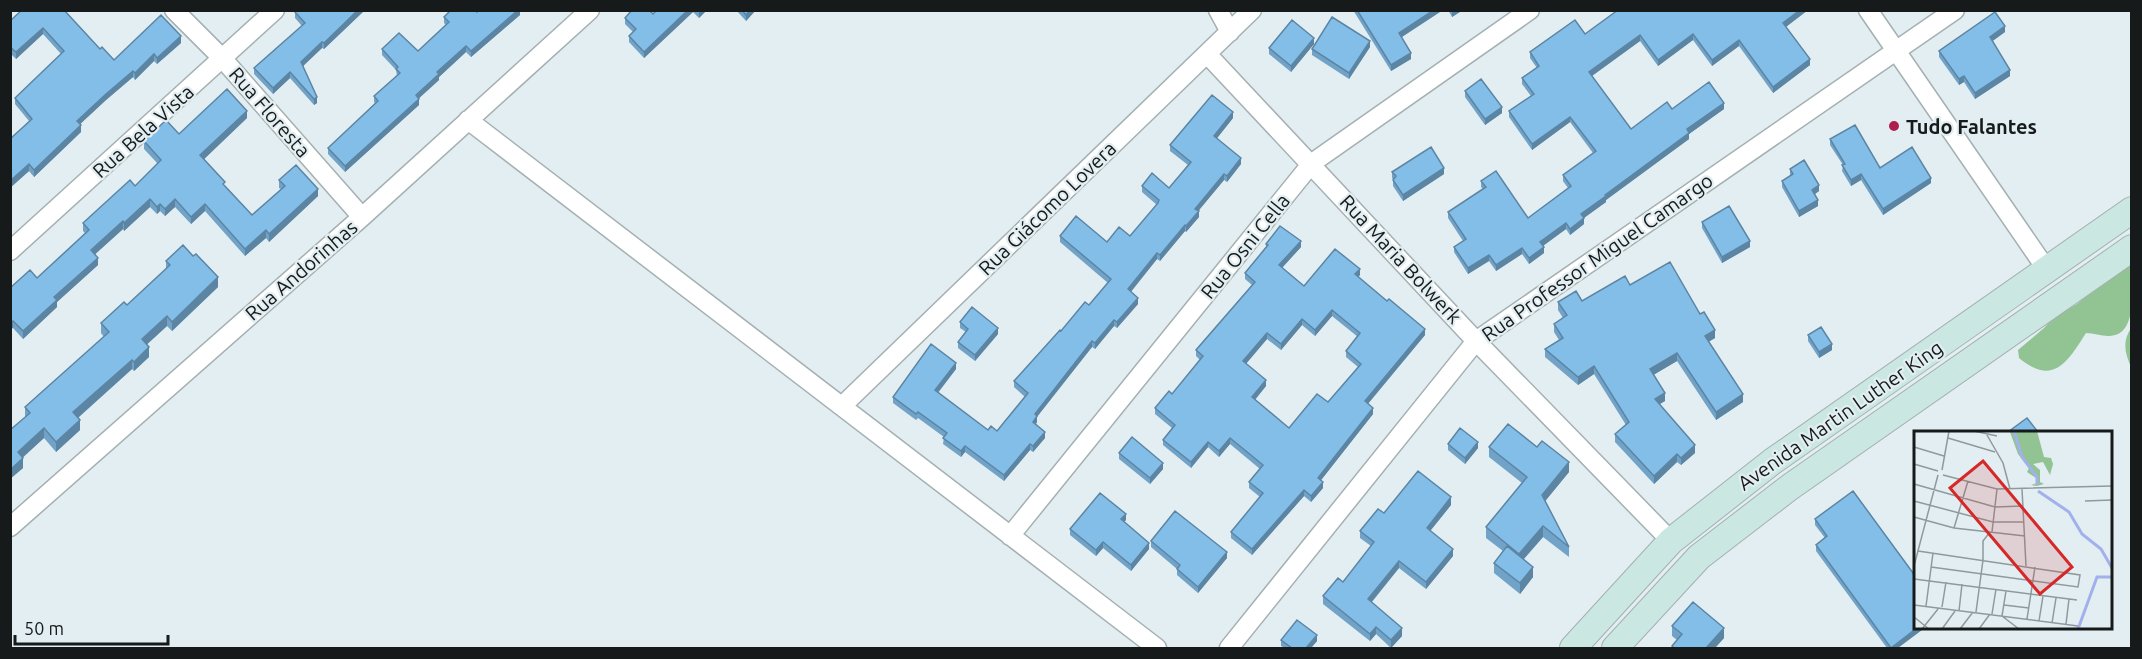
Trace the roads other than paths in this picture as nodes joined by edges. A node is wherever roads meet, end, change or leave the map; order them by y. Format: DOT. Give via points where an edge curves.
graph roads {
  1 [pos="174,10"];
  2 [pos="275,10"];
  3 [pos="590,10"];
  4 [pos="1218,10"];
  5 [pos="1252,10"];
  6 [pos="1530,10"];
  7 [pos="1868,10"];
  8 [pos="1955,10"];
  9 [pos="1230,32"];
  10 [pos="1894,51"];
  11 [pos="1207,54"];
  12 [pos="222,58"];
  13 [pos="468,120"];
  14 [pos="1312,163"];
  15 [pos="2132,210"];
  16 [pos="362,216"];
  17 [pos="2132,248"];
  18 [pos="10,251"];
  19 [pos="2047,270"];
  20 [pos="1476,341"];
  21 [pos="842,405"];
  22 [pos="1773,461"];
  23 [pos="1790,487"];
  24 [pos="10,527"];
  25 [pos="1010,536"];
  26 [pos="1671,541"];
  27 [pos="1157,648"];
  28 [pos="1229,648"];
  29 [pos="1574,648"];
  30 [pos="1615,648"];
  1 -- 12 [label="street, Rua Floresta"];
  2 -- 12 [label="street, Rua Bela Vista"];
  3 -- 13 [label="street, Rua Andorinhas"];
  4 -- 9 [label="street"];
  5 -- 9 [label="street, Rua Giácomo Lovera"];
  6 -- 14 [label="street, Rua Osni Cella"];
  7 -- 10 [label="street"];
  8 -- 10 [label="street, Rua Professor Miguel Camargo"];
  9 -- 11 [label="street, Rua Giácomo Lovera"];
  10 -- 19 [label="street"];
  10 -- 20 [label="street, Rua Professor Miguel Camargo"];
  11 -- 14 [label="street, Rua Maria Bolwerk"];
  11 -- 21 [label="street, Rua Giácomo Lovera"];
  12 -- 16 [label="street, Rua Floresta"];
  12 -- 18 [label="street, Rua Bela Vista"];
  13 -- 16 [label="street, Rua Andorinhas"];
  13 -- 21 [label="street"];
  14 -- 20 [label="street, Rua Maria Bolwerk"];
  14 -- 25 [label="street, Rua Osni Cella"];
  15 -- 19 [label="main road, Avenida Martin Luther King"];
  16 -- 24 [label="street, Rua Andorinhas"];
  17 -- 23 [label="main road, Avenida Martin Luther King"];
  19 -- 22 [label="main road, Avenida Martin Luther King"];
  20 -- 26 [label="street, Rua Maria Bolwerk"];
  20 -- 28 [label="street, Rua Professor Miguel Camargo"];
  21 -- 25 [label="street"];
  22 -- 23 [label="main road"];
  22 -- 26 [label="main road, Avenida Martin Luther King"];
  23 -- 30 [label="main road, Avenida Martin Luther King" via="1699,557"];
  25 -- 27 [label="street"];
  26 -- 29 [label="main road, Avenida Martin Luther King"];
}
